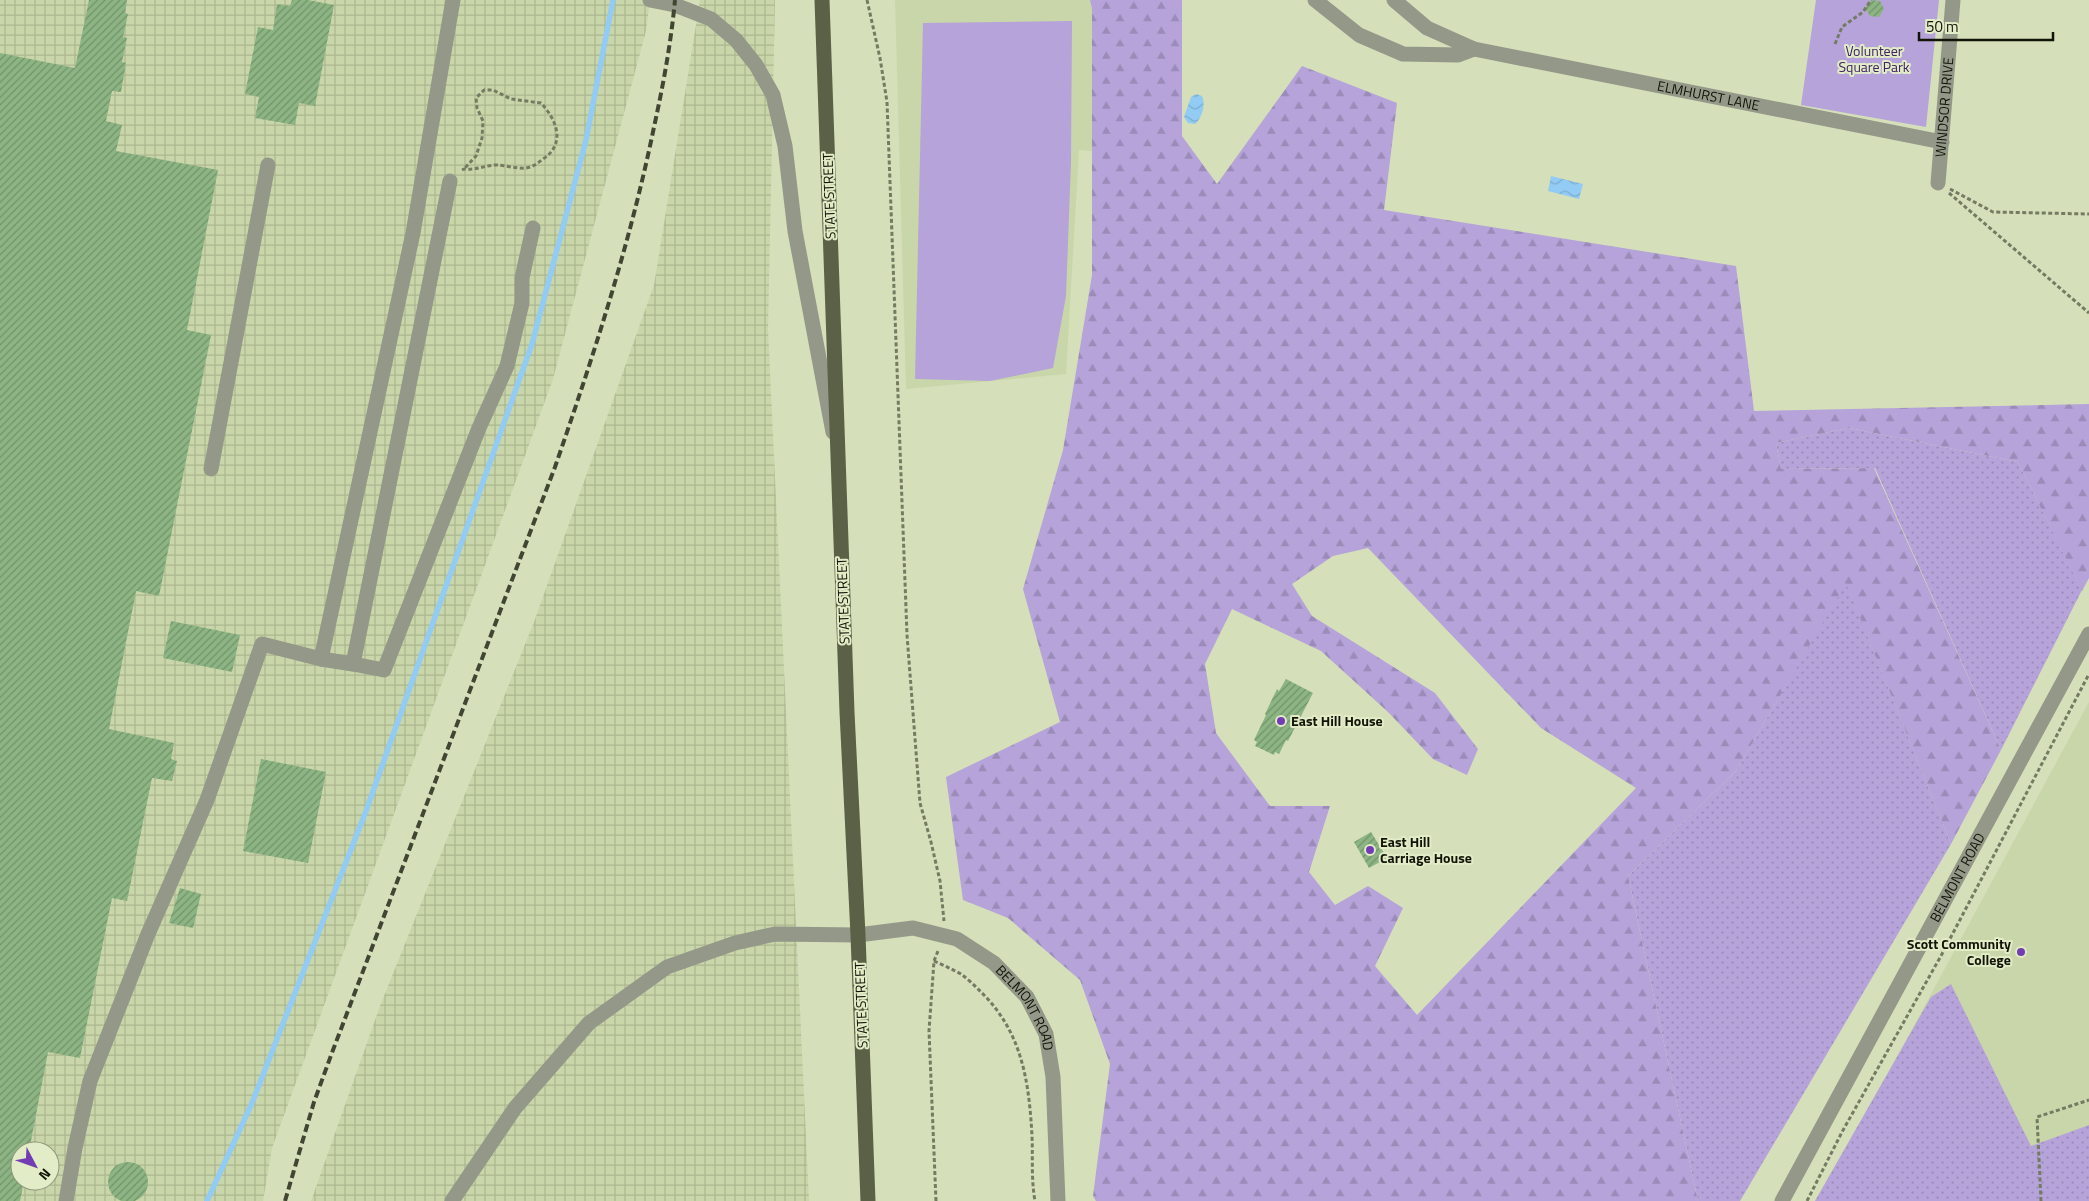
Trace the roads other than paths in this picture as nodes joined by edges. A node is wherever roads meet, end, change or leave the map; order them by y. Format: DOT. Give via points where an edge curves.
graph roads {
  1 [pos="453,0"];
  2 [pos="650,0"];
  3 [pos="822,0"];
  4 [pos="1315,0"];
  5 [pos="1394,0"];
  6 [pos="1953,0"];
  7 [pos="1474,50"];
  8 [pos="1942,142"];
  9 [pos="268,165"];
  10 [pos="450,181"];
  11 [pos="1938,183"];
  12 [pos="533,228"];
  13 [pos="838,460"];
  14 [pos="211,469"];
  15 [pos="2089,634"];
  16 [pos="321,659"];
  17 [pos="353,664"];
  18 [pos="858,935"];
  19 [pos="66,1201"];
  20 [pos="452,1201"];
  21 [pos="868,1201"];
  22 [pos="1058,1201"];
  23 [pos="1782,1201"];
  1 -- 16 [label="street" via="412,238"];
  2 -- 13 [label="street" via="675,5 712,19 736,40 774,95 795,231"];
  3 -- 13 [label="main road, STATE STREET"];
  4 -- 7 [label="street, ELMHURST LANE" via="1359,35 1403,54 1458,55"];
  5 -- 7 [label="street, ELMHURST LANE" via="1427,28"];
  6 -- 8 [label="street, WINDSOR DRIVE"];
  7 -- 8 [label="street, ELMHURST LANE"];
  8 -- 11 [label="street, WINDSOR DRIVE"];
  9 -- 14 [label="street"];
  10 -- 17 [label="street"];
  12 -- 17 [label="street" via="522,278 522,303 507,366 479,428 384,670"];
  13 -- 18 [label="main road, STATE STREET"];
  15 -- 23 [label="street, BELMONT ROAD"];
  16 -- 17 [label="street"];
  16 -- 19 [label="street" via="262,644 207,800 148,934 90,1081"];
  18 -- 20 [label="street, BELMONT ROAD" via="775,934 735,943 667,967 589,1023 516,1108"];
  18 -- 21 [label="main road, STATE STREET"];
  18 -- 22 [label="street, BELMONT ROAD" via="913,928 957,939 994,963 1027,997 1046,1034 1053,1077"];
}
